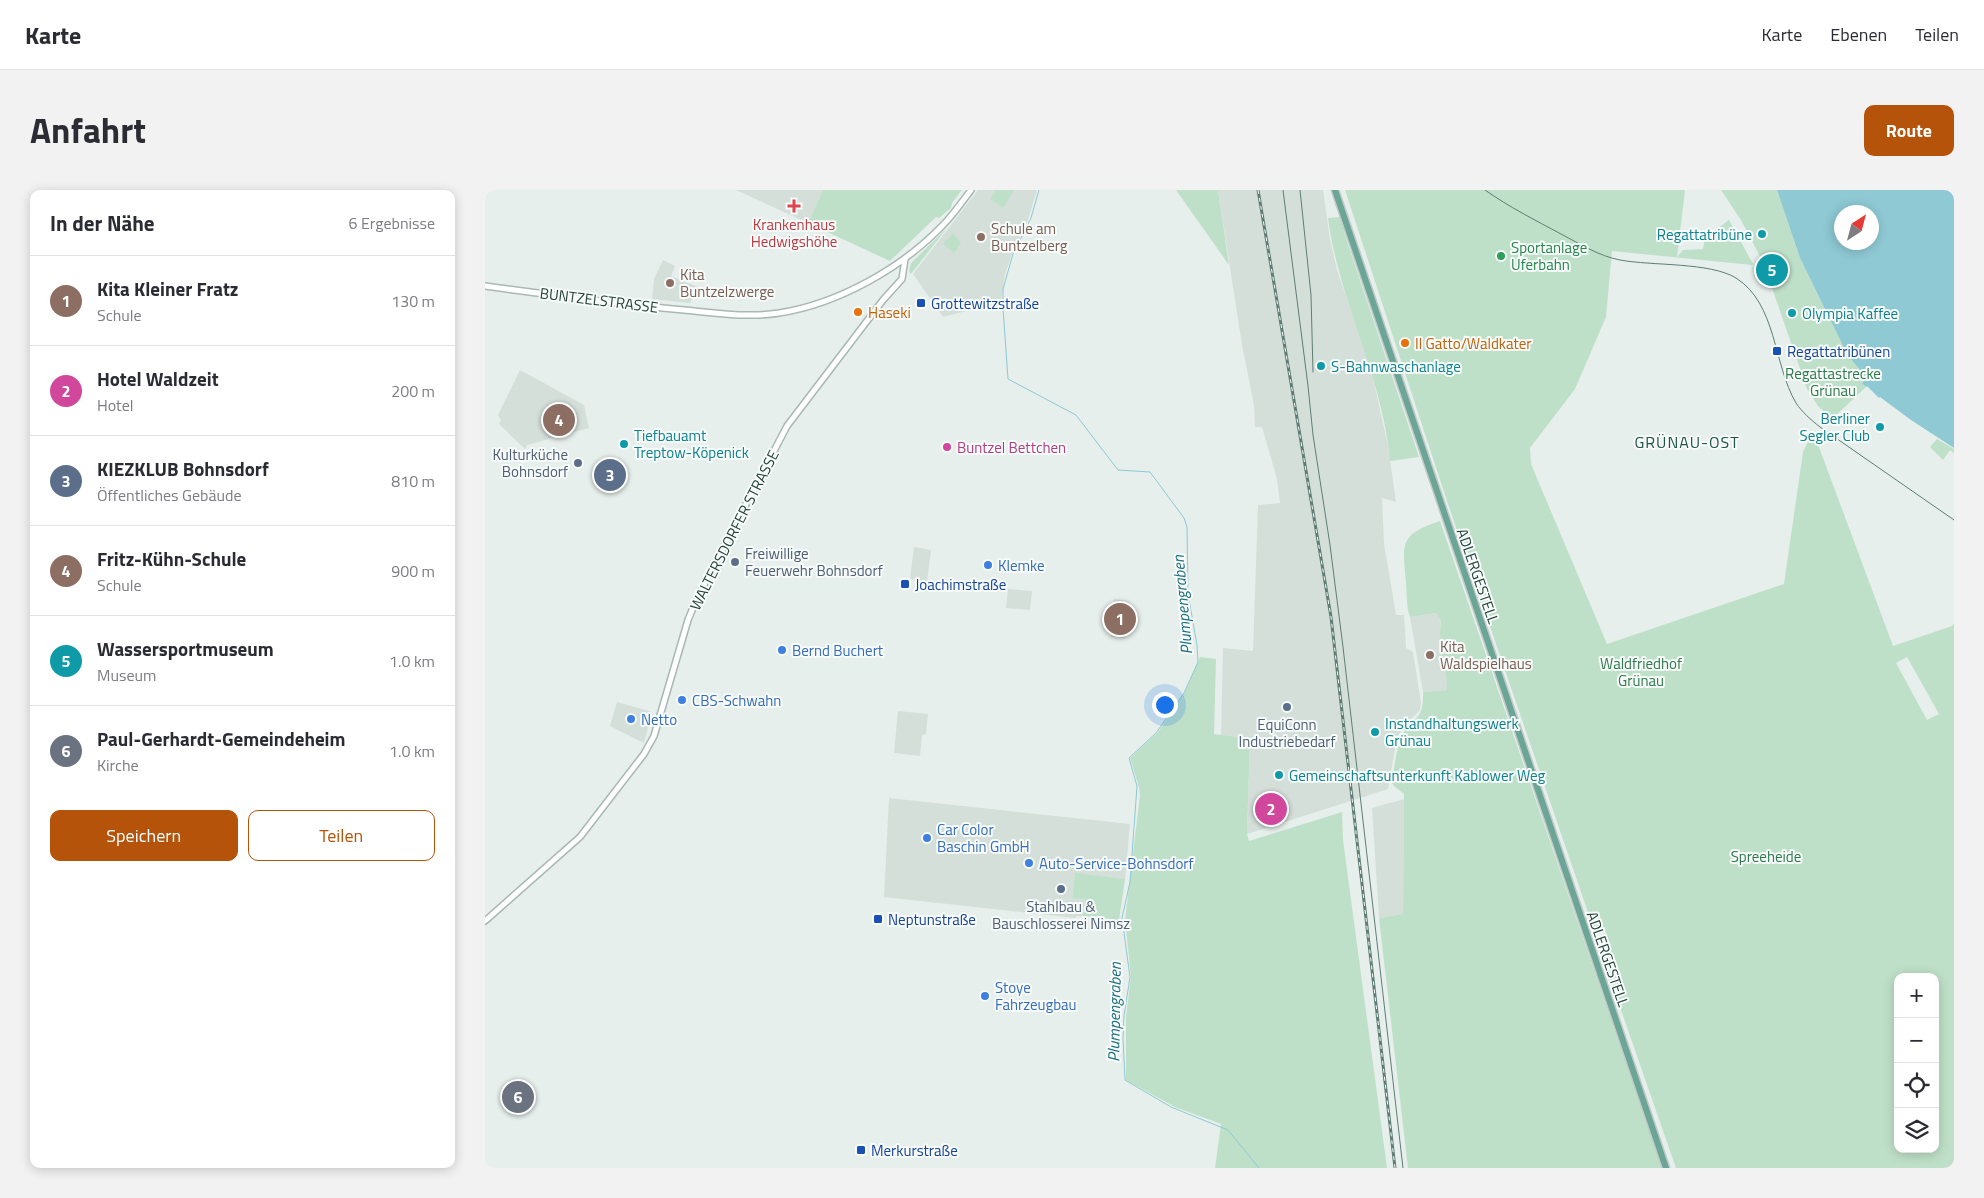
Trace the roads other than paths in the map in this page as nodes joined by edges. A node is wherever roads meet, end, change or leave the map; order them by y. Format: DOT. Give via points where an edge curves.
graph roads {
  1 [pos="971,190"];
  2 [pos="1335,190"];
  3 [pos="905,259"];
  4 [pos="485,286"];
  5 [pos="485,921"];
  6 [pos="1666,1168"];
  1 -- 3 [label="street, BUNTZELSTRASSE" via="943,225"];
  2 -- 6 [label="main road, ADLERGESTELL"];
  3 -- 4 [label="street, BUNTZELSTRASSE" via="838,295 794,310 767,315 638,306"];
  3 -- 5 [label="street, WALTERSDORFER STRASSE" via="901,281 792,418 747,502 693,608 657,728 644,754 580,836"];
}
